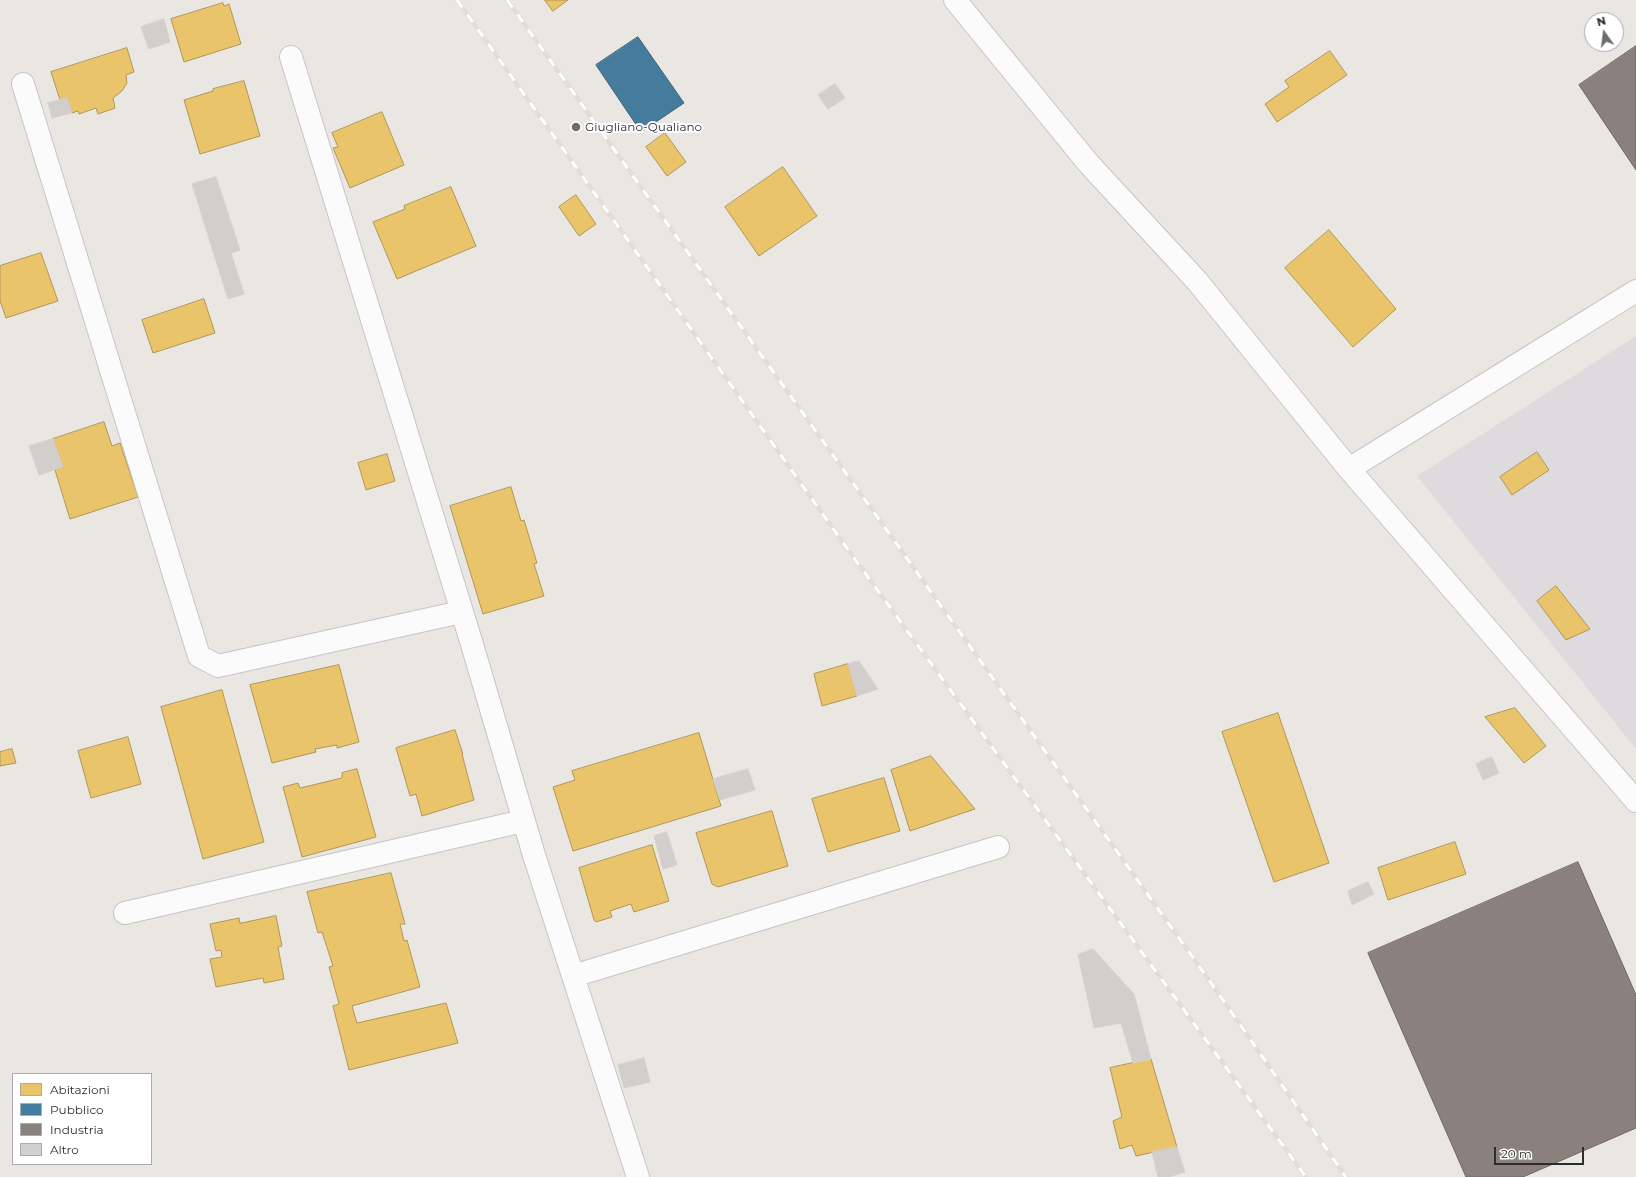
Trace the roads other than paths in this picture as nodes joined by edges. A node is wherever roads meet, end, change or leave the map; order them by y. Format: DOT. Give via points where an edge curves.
graph roads {
  1 [pos="955,0"];
  2 [pos="291,57"];
  3 [pos="23,84"];
  4 [pos="1636,290"];
  5 [pos="1349,469"];
  6 [pos="461,612"];
  7 [pos="1636,801"];
  8 [pos="523,821"];
  9 [pos="998,847"];
  10 [pos="125,913"];
  11 [pos="573,976"];
  12 [pos="638,1177"];
  1 -- 5 [label="street" via="1089,164 1197,281"];
  2 -- 6 [label="street"];
  3 -- 6 [label="street" via="199,656 218,666"];
  4 -- 5 [label="street"];
  5 -- 7 [label="street"];
  6 -- 8 [label="street"];
  8 -- 10 [label="street"];
  8 -- 11 [label="street"];
  9 -- 11 [label="street"];
  11 -- 12 [label="street"];
}
